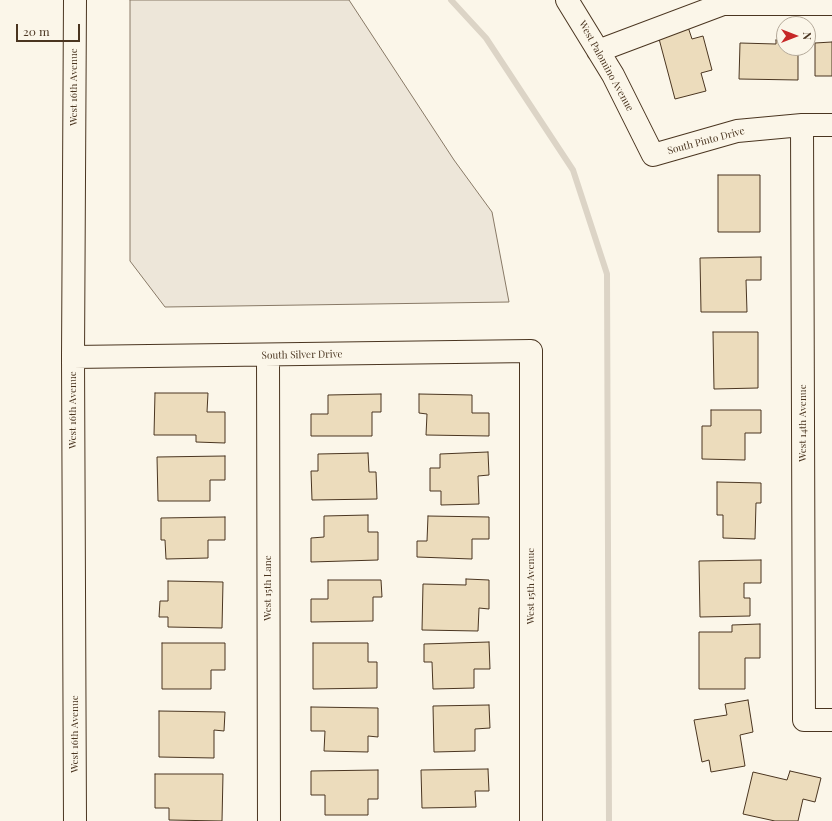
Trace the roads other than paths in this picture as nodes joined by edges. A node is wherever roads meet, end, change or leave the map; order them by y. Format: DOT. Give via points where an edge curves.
graph roads {
  1 [pos="75,0"];
  2 [pos="567,0"];
  3 [pos="832,4"];
  4 [pos="598,51"];
  5 [pos="802,125"];
  6 [pos="832,125"];
  7 [pos="653,155"];
  8 [pos="531,351"];
  9 [pos="268,355"];
  10 [pos="73,357"];
  11 [pos="832,720"];
  12 [pos="75,821"];
  13 [pos="269,821"];
  14 [pos="531,821"];
  1 -- 10 [label="street, West 16th Avenue"];
  2 -- 4 [label="street, West Palomino Avenue"];
  3 -- 4 [label="street" via="723,4"];
  4 -- 7 [label="street, West Palomino Avenue" via="613,75"];
  5 -- 6 [label="street, South Pinto Drive"];
  5 -- 7 [label="street, South Pinto Drive" via="737,131"];
  5 -- 11 [label="street, West 14th Avenue" via="804,720"];
  8 -- 9 [label="street, South Silver Drive"];
  8 -- 14 [label="street, West 15th Avenue"];
  9 -- 10 [label="street, South Silver Drive"];
  9 -- 13 [label="street, West 15th Lane"];
  10 -- 12 [label="street, West 16th Avenue"];
}
